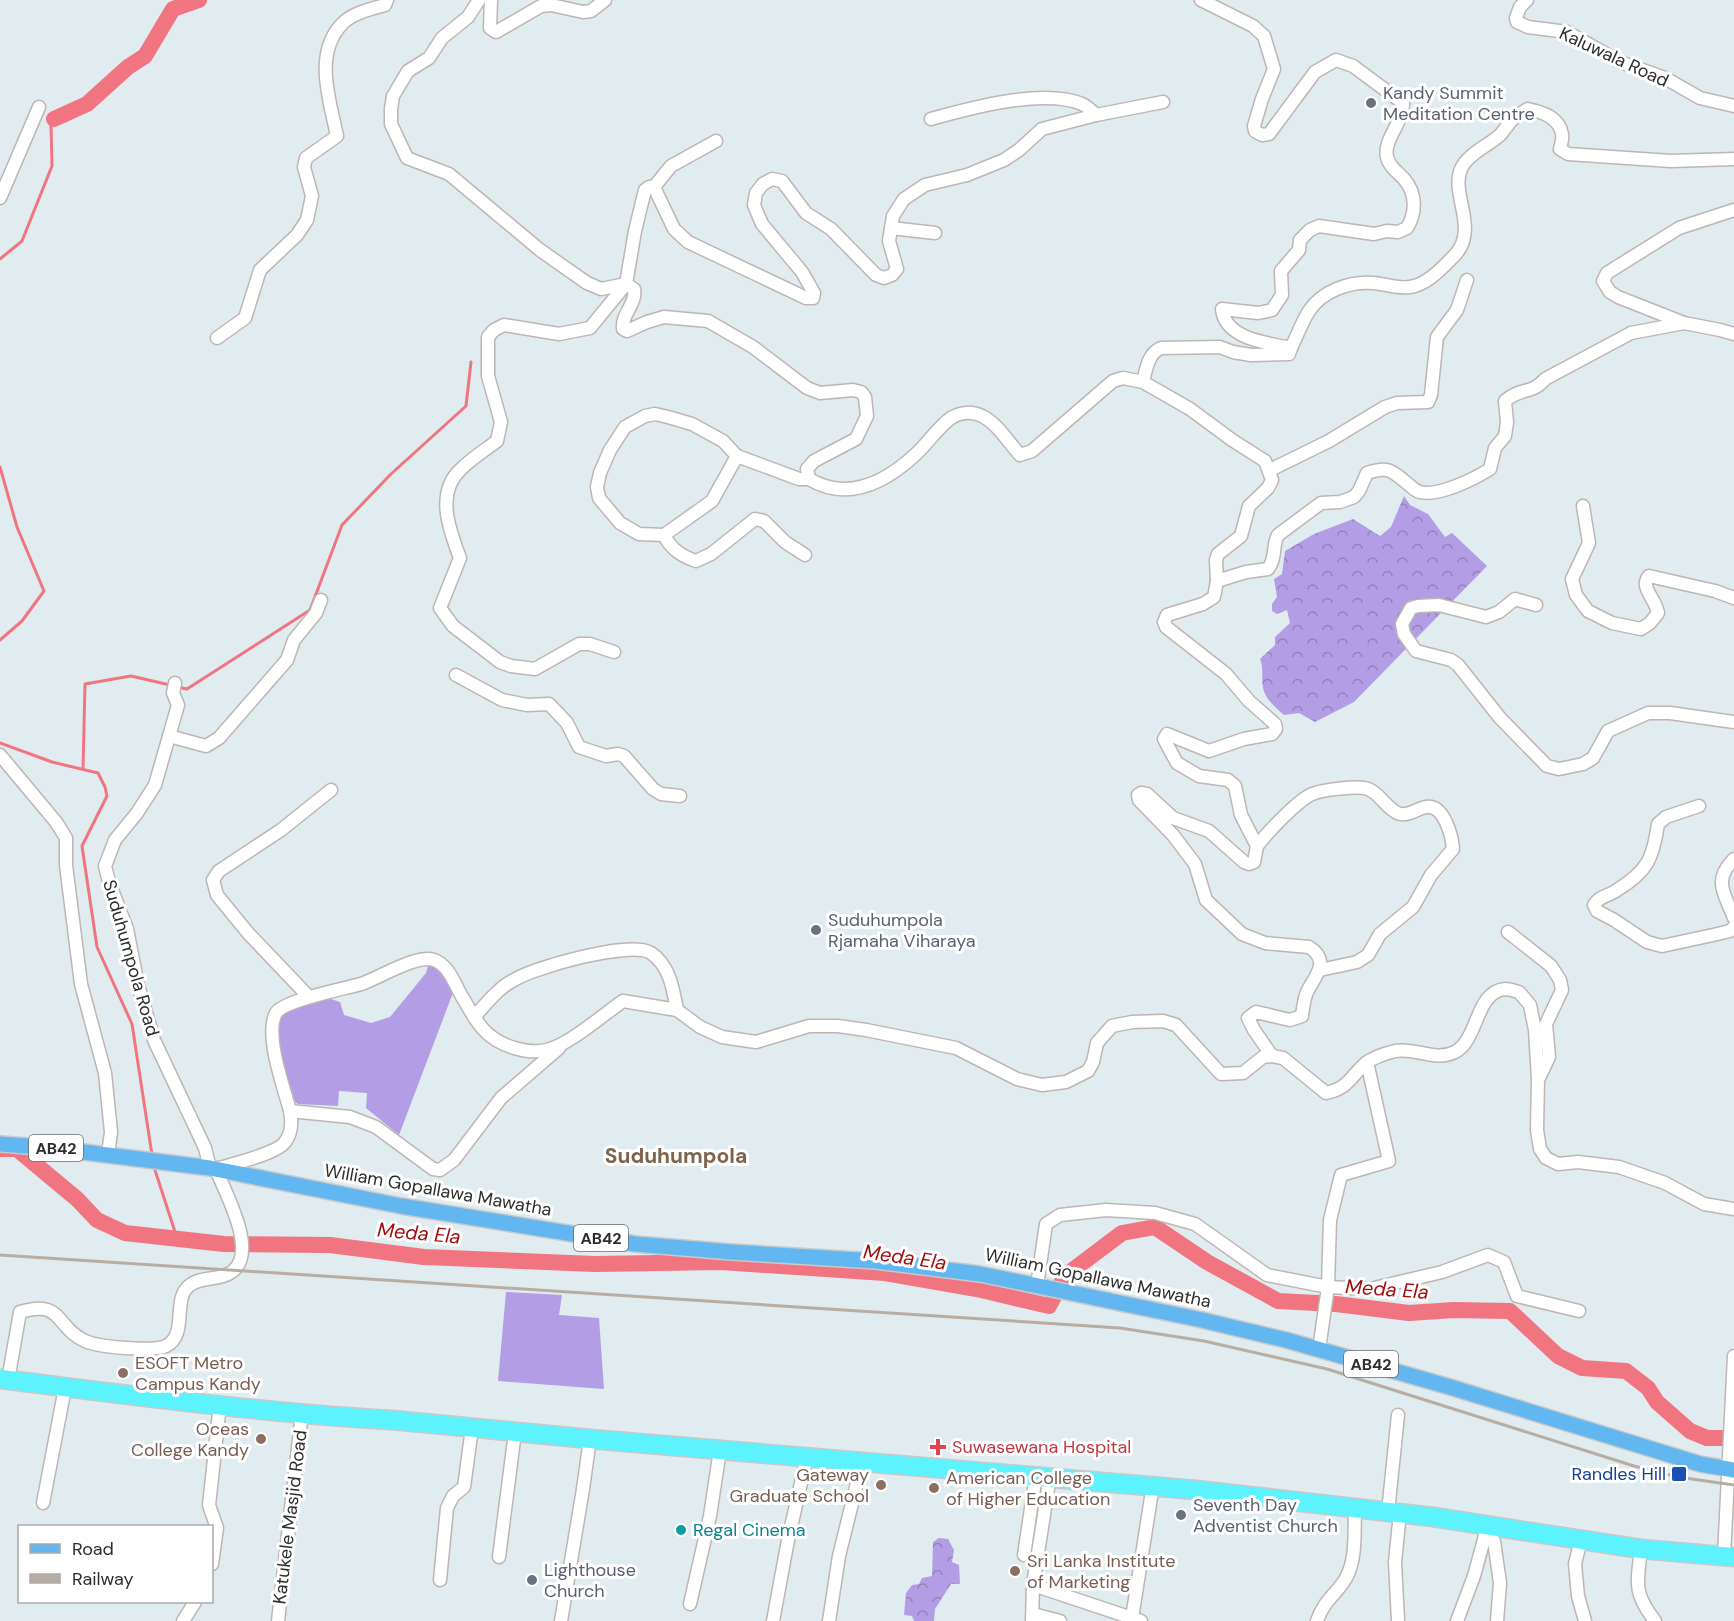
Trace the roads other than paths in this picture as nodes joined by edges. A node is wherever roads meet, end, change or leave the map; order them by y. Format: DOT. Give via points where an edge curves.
graph roads {
  1 [pos="387,0"];
  2 [pos="479,0"];
  3 [pos="491,0"];
  4 [pos="605,0"];
  5 [pos="1201,0"];
  6 [pos="1527,0"];
  7 [pos="1163,102"];
  8 [pos="1734,106"];
  9 [pos="39,107"];
  10 [pos="1096,115"];
  11 [pos="931,119"];
  12 [pos="716,141"];
  13 [pos="1734,159"];
  14 [pos="654,187"];
  15 [pos="0,198"];
  16 [pos="1734,210"];
  17 [pos="891,228"];
  18 [pos="935,233"];
  19 [pos="1467,280"];
  20 [pos="626,284"];
  21 [pos="1684,323"];
  22 [pos="1734,334"];
  23 [pos="217,338"];
  24 [pos="1291,348"];
  25 [pos="1143,382"];
  26 [pos="737,456"];
  27 [pos="1270,470"];
  28 [pos="809,480"];
  29 [pos="1583,506"];
  30 [pos="664,535"];
  31 [pos="805,555"];
  32 [pos="1217,582"];
  33 [pos="1734,598"];
  34 [pos="321,600"];
  35 [pos="1536,605"];
  36 [pos="614,652"];
  37 [pos="456,675"];
  38 [pos="174,687"];
  39 [pos="1734,722"];
  40 [pos="169,736"];
  41 [pos="0,755"];
  42 [pos="331,789"];
  43 [pos="680,796"];
  44 [pos="1699,806"];
  45 [pos="1257,846"];
  46 [pos="1734,859"];
  47 [pos="1734,918"];
  48 [pos="1734,927"];
  49 [pos="1508,932"];
  50 [pos="1320,970"];
  51 [pos="309,997"];
  52 [pos="677,1010"];
  53 [pos="474,1017"];
  54 [pos="566,1041"];
  55 [pos="1272,1056"];
  56 [pos="1367,1062"];
  57 [pos="1538,1079"];
  58 [pos="290,1111"];
  59 [pos="0,1144"];
  60 [pos="109,1154"];
  61 [pos="213,1169"];
  62 [pos="1734,1209"];
  63 [pos="1041,1287"];
  64 [pos="1326,1292"];
  65 [pos="1579,1311"];
  66 [pos="1319,1349"];
  67 [pos="1734,1356"];
  68 [pos="4,1379"];
  69 [pos="65,1388"];
  70 [pos="220,1404"];
  71 [pos="302,1413"];
  72 [pos="1398,1415"];
  73 [pos="472,1428"];
  74 [pos="515,1432"];
  75 [pos="590,1440"];
  76 [pos="720,1450"];
  77 [pos="807,1457"];
  78 [pos="862,1463"];
  79 [pos="1731,1466"];
  80 [pos="1043,1476"];
  81 [pos="1153,1485"];
  82 [pos="43,1503"];
  83 [pos="1355,1508"];
  84 [pos="1394,1512"];
  85 [pos="1487,1530"];
  86 [pos="1581,1539"];
  87 [pos="1641,1549"];
  88 [pos="1024,1555"];
  89 [pos="1729,1556"];
  90 [pos="213,1557"];
  91 [pos="499,1557"];
  92 [pos="440,1580"];
  93 [pos="1033,1585"];
  94 [pos="194,1603"];
  95 [pos="690,1604"];
  96 [pos="1033,1617"];
  97 [pos="1136,1619"];
  98 [pos="183,1621"];
  99 [pos="278,1621"];
  100 [pos="561,1621"];
  101 [pos="773,1621"];
  102 [pos="830,1621"];
  103 [pos="1060,1621"];
  104 [pos="1317,1621"];
  105 [pos="1398,1621"];
  106 [pos="1457,1621"];
  107 [pos="1497,1621"];
  108 [pos="1585,1621"];
  109 [pos="1655,1621"];
  1 -- 23 [label="street" via="385,5 342,23 328,46 326,83 337,136 306,158 304,166 312,196 307,220 297,236 260,270 245,318"];
  2 -- 20 [label="street" via="468,17 442,38 429,58 408,71 393,96 391,124 407,158 449,174 540,250 587,283 601,289"];
  3 -- 4 [label="street" via="490,28 496,32 541,6 583,12"];
  5 -- 24 [label="street" via="1253,26 1264,36 1274,69 1254,126 1262,135 1269,134 1315,72 1336,60 1353,66 1403,103 1387,147 1387,158 1406,180 1415,203 1407,228 1363,234 1319,226 1300,240 1299,250 1281,271 1282,295 1272,310 1258,313 1222,309 1223,319 1232,330 1269,345"];
  6 -- 8 [label="street, Kaluwala Road" via="1520,7 1517,22 1567,32 1620,62 1665,78 1700,99"];
  7 -- 10 [label="street"];
  9 -- 15 [label="street"];
  10 -- 11 [label="street" via="1078,102 1022,99"];
  10 -- 17 [label="street" via="1042,129 1004,160 967,176 925,185 904,199 893,216"];
  12 -- 14 [label="street" via="671,166"];
  13 -- 24 [label="street" via="1671,161 1568,154 1560,149 1562,134 1556,122 1546,113 1528,109 1461,167 1458,180 1464,236 1455,255 1426,282 1411,287 1354,283 1330,292 1310,310"];
  14 -- 17 [label="street" via="674,229 688,242 806,298 813,298 814,293 802,272 762,224 754,205 763,184 772,179 782,181 806,213 831,229 884,278 897,269"];
  14 -- 20 [label="street" via="645,190"];
  16 -- 21 [label="street" via="1679,228 1604,276 1605,287 1617,297"];
  17 -- 18 [label="street"];
  19 -- 27 [label="street" via="1457,310 1437,337 1428,402 1385,407"];
  20 -- 28 [label="street" via="634,289 635,296 622,321 627,332 664,317 708,321 753,347 807,388 820,393 861,392 867,416 856,439 814,461 807,469"];
  20 -- 36 [label="street" via="590,328 559,334 504,325 488,337 488,376 501,422 497,441 458,471 446,495 447,524 460,558 440,608 453,626 511,666 535,669 579,644"];
  21 -- 22 [label="street"];
  21 -- 32 [label="street" via="1631,333 1545,379 1539,386 1514,393 1505,400 1505,436 1495,448 1490,469 1482,474 1434,494 1418,492 1391,470 1382,468 1367,473 1354,497 1321,503 1282,531 1275,539 1274,558 1268,569"];
  24 -- 25 [label="street" via="1289,354 1273,356 1220,348 1161,348 1150,358"];
  25 -- 27 [label="street" via="1265,460"];
  25 -- 28 [label="street" via="1123,378 1113,381 1032,451 1020,455 988,420 965,412 950,418 915,455 885,479 854,490 821,486"];
  26 -- 28 [label="street"];
  26 -- 30 [label="street" via="712,501"];
  26 -- 30 [label="street" via="723,441 692,424 668,417 645,416 625,427 600,473 599,498 620,523 639,534"];
  27 -- 32 [label="street" via="1272,480 1250,506 1241,536 1218,554"];
  29 -- 33 [label="street" via="1589,543 1572,579 1576,595 1588,611 1612,623 1641,629 1658,613 1644,587 1649,576"];
  30 -- 31 [label="street" via="669,546 696,561 755,519 764,521 785,543"];
  32 -- 45 [label="street" via="1214,597 1167,615 1166,627 1226,674 1276,729 1272,734 1209,751 1167,734 1164,740 1177,763 1199,776 1228,780 1235,786 1241,815"];
  34 -- 40 [label="street" via="316,613 294,639 287,660 219,738 206,746"];
  35 -- 39 [label="street" via="1515,599 1486,617 1439,605 1418,606 1411,608 1402,624 1416,651 1458,665 1500,718 1547,766 1559,769 1583,764 1593,758 1608,731 1648,713"];
  37 -- 43 [label="street" via="502,700 549,704 567,723 579,747 606,756 624,756 653,789"];
  38 -- 40 [label="street, Suduhumpola Road" via="178,705"];
  40 -- 61 [label="street, Suduhumpola Road" via="155,785 115,840 105,866 127,929 154,1040"];
  41 -- 60 [label="street" via="66,838 81,984 105,1073 111,1132"];
  42 -- 51 [label="street" via="281,830 219,870 213,880 216,895"];
  44 -- 48 [label="street" via="1666,817 1658,824 1654,847 1642,872 1594,905 1597,911 1647,942 1662,946"];
  45 -- 50 [label="street" via="1254,862 1244,862 1209,831 1173,818 1147,794 1138,795 1195,864 1206,900 1242,934 1265,943 1316,951"];
  45 -- 50 [label="street" via="1311,795 1354,786 1370,789 1403,815 1433,807 1451,832 1453,849 1449,856 1431,875 1413,907 1380,934 1368,955 1357,962"];
  46 -- 47 [label="street" via="1721,883"];
  49 -- 57 [label="street" via="1551,966 1560,980 1562,990 1546,1024 1549,1058"];
  50 -- 55 [label="street" via="1306,995 1302,1016 1290,1020 1256,1012 1248,1018"];
  51 -- 53 [label="street" via="371,981 420,959 432,959 445,966"];
  51 -- 58 [label="street" via="281,1007 275,1014 272,1038"];
  52 -- 53 [label="street" via="671,981 662,964 649,952 632,949 611,950 515,979"];
  52 -- 54 [label="street" via="623,1001"];
  52 -- 55 [label="street" via="722,1037 756,1042 809,1026 838,1026 956,1048 1017,1079 1042,1085 1066,1082 1088,1071 1096,1043 1112,1026 1132,1022 1163,1021 1176,1025 1221,1074 1243,1073"];
  53 -- 54 [label="street" via="484,1031 506,1045 531,1051 550,1049"];
  54 -- 58 [label="street" via="501,1098 454,1160 440,1170 433,1169 376,1127 350,1117"];
  55 -- 56 [label="street" via="1283,1058 1326,1093 1350,1083"];
  56 -- 57 [label="street" via="1397,1050 1438,1056 1455,1052 1467,1040 1488,998 1504,989 1519,992 1530,1005"];
  56 -- 64 [label="street" via="1389,1161 1341,1175 1330,1220"];
  57 -- 62 [label="street" via="1537,1130 1546,1158 1558,1164 1620,1167 1665,1183 1704,1204"];
  58 -- 61 [label="street" via="292,1122 285,1144"];
  59 -- 60 [label="main road, William Gopallawa Mawatha / AB42"];
  60 -- 61 [label="main road, William Gopallawa Mawatha / AB42"];
  61 -- 63 [label="main road, William Gopallawa Mawatha / AB42" via="401,1206 635,1244 915,1264"];
  61 -- 68 [label="street, Suduhumpola Road" via="243,1236 242,1255 234,1270 191,1284 184,1291 177,1335 166,1346 115,1347 86,1341 43,1308 20,1312"];
  63 -- 64 [label="street" via="1046,1224 1060,1215 1106,1210 1155,1213 1195,1224 1267,1275"];
  63 -- 66 [label="main road, William Gopallawa Mawatha / AB42" via="1240,1328"];
  64 -- 65 [label="street" via="1370,1288 1442,1272 1488,1255 1504,1262 1517,1296"];
  64 -- 66 [label="street"];
  66 -- 79 [label="main road, William Gopallawa Mawatha / AB42" via="1674,1456"];
  67 -- 79 [label="street"];
  68 -- 69 [label="highway"];
  69 -- 70 [label="highway"];
  69 -- 82 [label="street"];
  70 -- 71 [label="highway"];
  70 -- 90 [label="street" via="209,1505 217,1528"];
  71 -- 73 [label="highway"];
  71 -- 99 [label="street, Katukele Masjid Road"];
  72 -- 84 [label="street"];
  73 -- 74 [label="highway"];
  73 -- 92 [label="street" via="464,1486 447,1508"];
  74 -- 75 [label="highway"];
  74 -- 91 [label="street"];
  75 -- 76 [label="highway"];
  75 -- 100 [label="street"];
  76 -- 77 [label="highway"];
  76 -- 95 [label="street"];
  77 -- 78 [label="highway"];
  77 -- 101 [label="street"];
  78 -- 80 [label="highway"];
  78 -- 102 [label="street" via="839,1556"];
  79 -- 89 [label="street"];
  80 -- 81 [label="highway"];
  80 -- 88 [label="street"];
  80 -- 93 [label="street"];
  81 -- 83 [label="highway"];
  81 -- 97 [label="street"];
  83 -- 84 [label="highway"];
  83 -- 104 [label="street" via="1353,1560 1346,1579 1321,1608"];
  84 -- 85 [label="highway"];
  84 -- 105 [label="street"];
  85 -- 86 [label="highway"];
  85 -- 106 [label="street"];
  85 -- 107 [label="street" via="1494,1541 1500,1583"];
  86 -- 87 [label="highway"];
  86 -- 108 [label="street" via="1575,1564"];
  87 -- 89 [label="highway"];
  87 -- 109 [label="street" via="1637,1582 1642,1604"];
  93 -- 96 [label="street"];
  93 -- 97 [label="street"];
  94 -- 98 [label="street"];
  96 -- 103 [label="street"];
}
